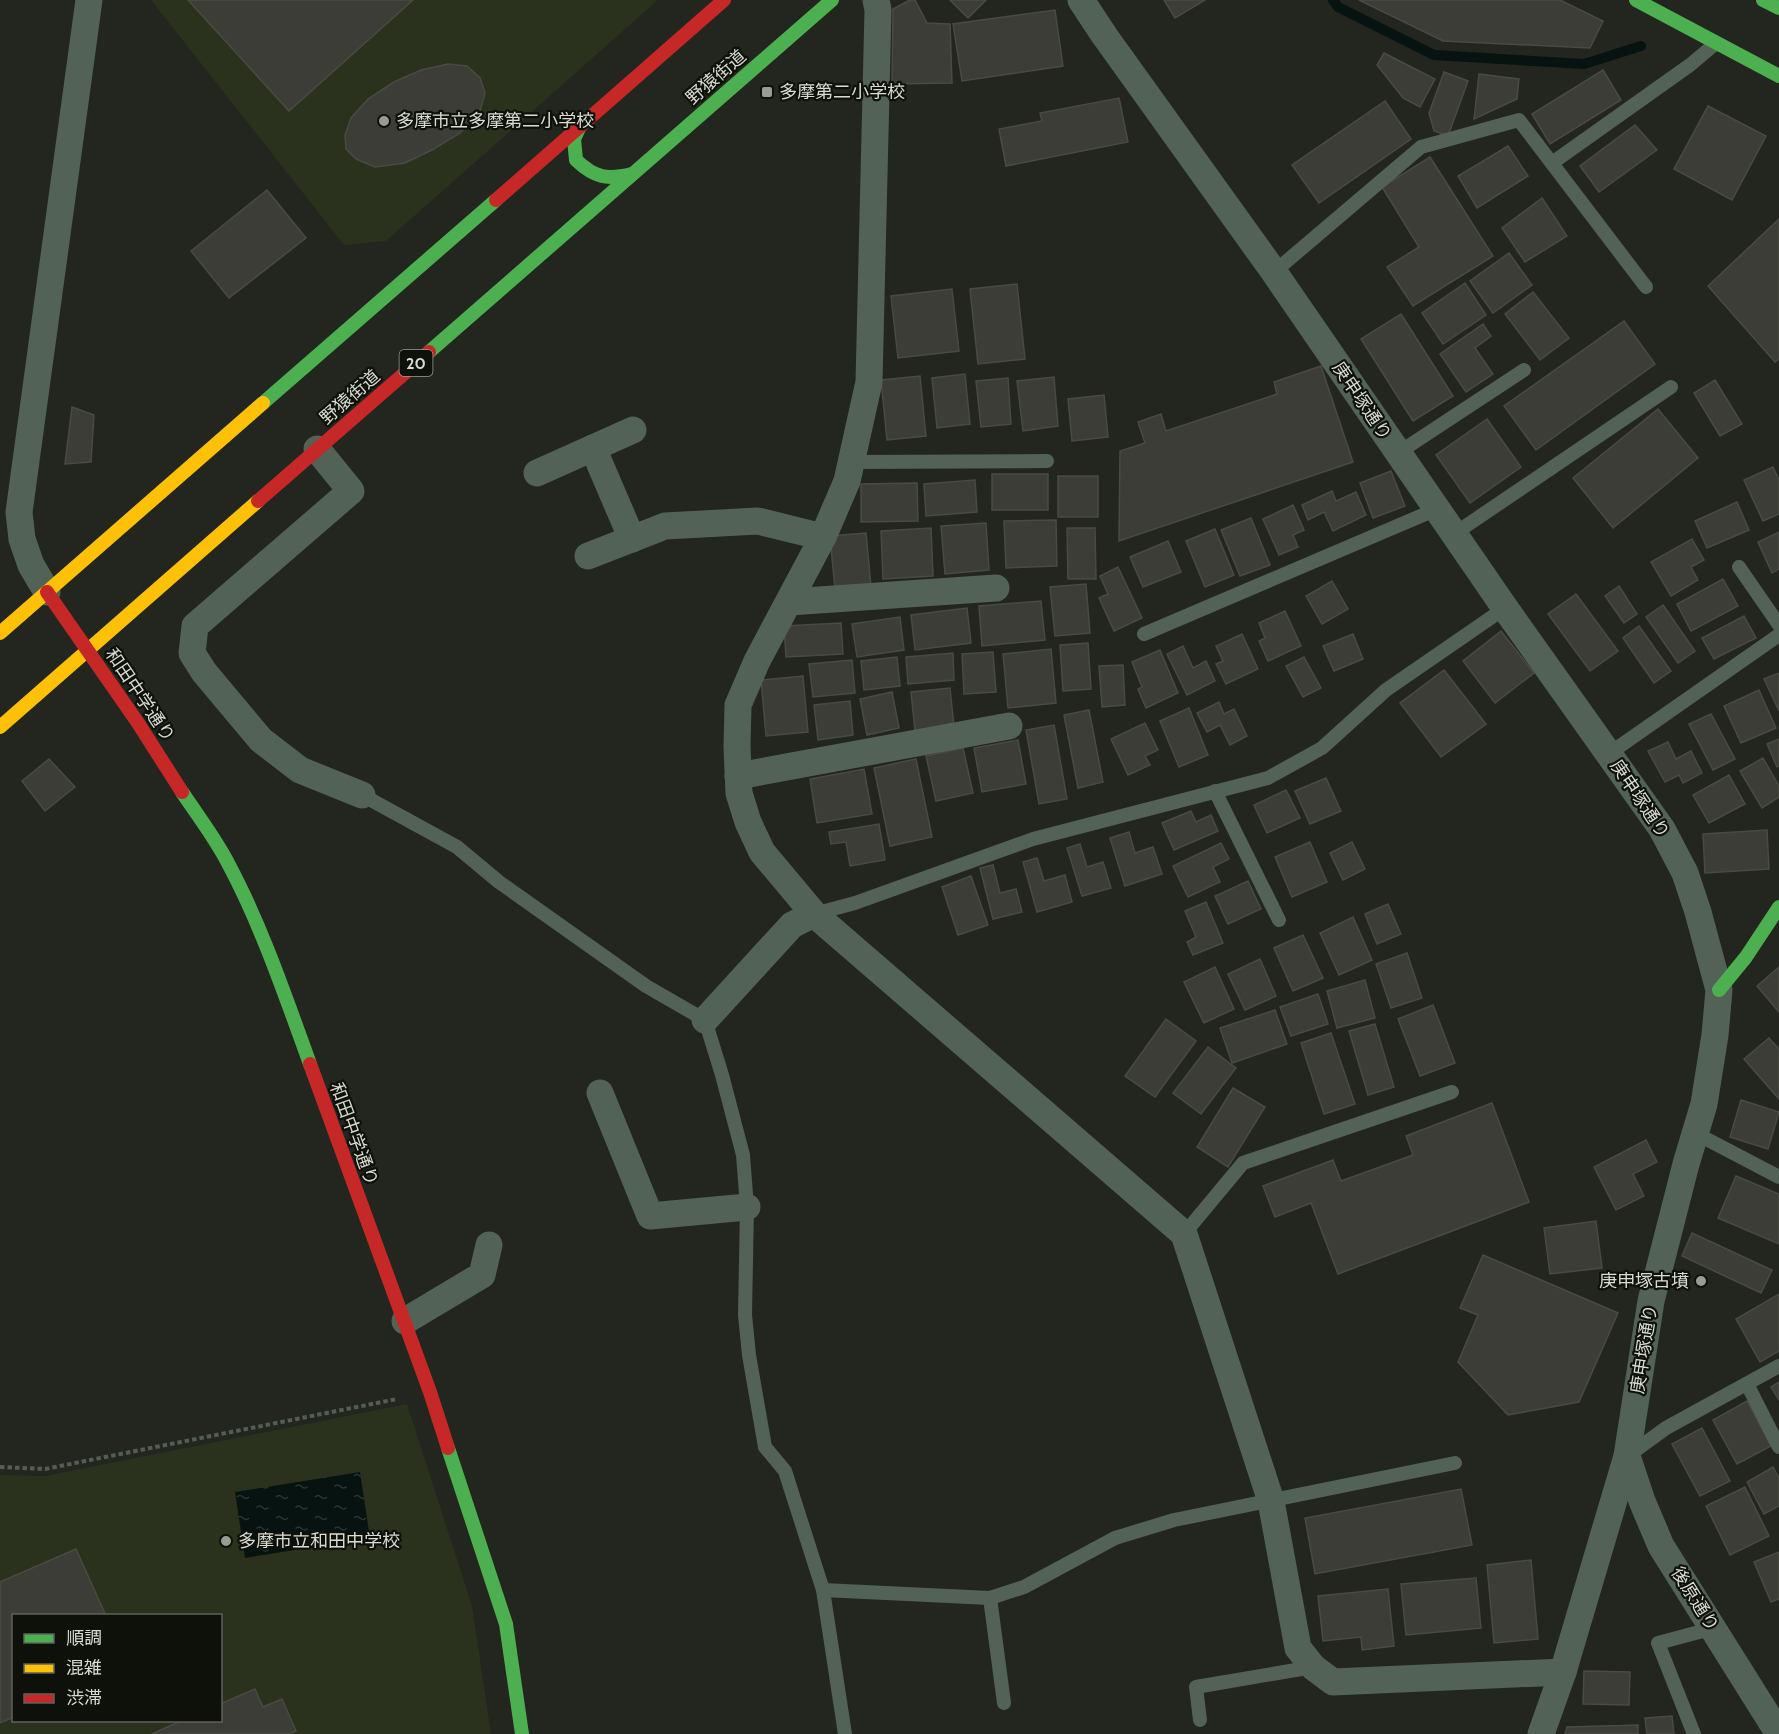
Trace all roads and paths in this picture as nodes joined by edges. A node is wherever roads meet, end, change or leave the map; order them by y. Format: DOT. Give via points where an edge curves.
graph roads {
  1 [pos="89,0"];
  2 [pos="724,0"];
  3 [pos="832,0"];
  4 [pos="876,0"];
  5 [pos="1081,0"];
  6 [pos="1636,0"];
  7 [pos="1763,0"];
  8 [pos="1779,8"];
  9 [pos="1716,43"];
  10 [pos="1779,76"];
  11 [pos="580,126"];
  12 [pos="1552,163"];
  13 [pos="632,174"];
  14 [pos="1274,272"];
  15 [pos="1646,287"];
  16 [pos="1524,370"];
  17 [pos="1671,387"];
  18 [pos="633,430"];
  19 [pos="593,448"];
  20 [pos="317,449"];
  21 [pos="1398,453"];
  22 [pos="1047,461"];
  23 [pos="852,462"];
  24 [pos="537,473"];
  25 [pos="1437,509"];
  26 [pos="1454,534"];
  27 [pos="823,537"];
  28 [pos="632,539"];
  29 [pos="588,556"];
  30 [pos="1739,567"];
  31 [pos="996,588"];
  32 [pos="46,592"];
  33 [pos="789,602"];
  34 [pos="1505,608"];
  35 [pos="1779,625"];
  36 [pos="0,633"];
  37 [pos="1144,634"];
  38 [pos="1779,635"];
  39 [pos="88,650"];
  40 [pos="1009,726"];
  41 [pos="0,727"];
  42 [pos="1610,753"];
  43 [pos="738,777"];
  44 [pos="1215,791"];
  45 [pos="362,795"];
  46 [pos="1779,907"];
  47 [pos="814,914"];
  48 [pos="1279,920"];
  49 [pos="1719,990"];
  50 [pos="705,1020"];
  51 [pos="600,1092"];
  52 [pos="1452,1092"];
  53 [pos="1695,1133"];
  54 [pos="1779,1177"];
  55 [pos="747,1207"];
  56 [pos="1184,1234"];
  57 [pos="489,1245"];
  58 [pos="405,1321"];
  59 [pos="1779,1366"];
  60 [pos="1747,1384"];
  61 [pos="430,1392"];
  62 [pos="1779,1447"];
  63 [pos="1627,1456"];
  64 [pos="1455,1464"];
  65 [pos="0,1467"];
  66 [pos="1271,1501"];
  67 [pos="823,1590"];
  68 [pos="990,1598"];
  69 [pos="1714,1628"];
  70 [pos="1313,1667"];
  71 [pos="1563,1672"];
  72 [pos="1004,1703"];
  73 [pos="1200,1720"];
  74 [pos="522,1734"];
  75 [pos="845,1734"];
  76 [pos="1541,1734"];
  77 [pos="1694,1734"];
  78 [pos="1779,1734"];
  1 -- 32 [label="street" via="20,512 22,539"];
  2 -- 11 [label="main road"];
  3 -- 13 [label="main road, 野猿街道 / 20"];
  4 -- 23 [label="street" via="869,382"];
  5 -- 14 [label="street, 庚申塚通り"];
  6 -- 9 [label="main road"];
  7 -- 8 [label="main road"];
  9 -- 10 [label="main road"];
  9 -- 12 [label="lane"];
  11 -- 13 [label="main road" via="574,139 576,160 584,170 614,179"];
  11 -- 32 [label="main road"];
  12 -- 14 [label="lane" via="1519,120 1420,147"];
  12 -- 15 [label="lane"];
  13 -- 20 [label="main road, 野猿街道 / 20"];
  14 -- 21 [label="street, 庚申塚通り"];
  16 -- 21 [label="lane"];
  17 -- 26 [label="lane"];
  18 -- 19 [label="street"];
  19 -- 24 [label="street"];
  19 -- 28 [label="street"];
  20 -- 39 [label="main road, 野猿街道 / 20"];
  20 -- 45 [label="street" via="351,491 195,626 192,653 261,740 300,770"];
  21 -- 25 [label="street, 庚申塚通り"];
  22 -- 23 [label="lane"];
  23 -- 27 [label="street"];
  25 -- 26 [label="street, 庚申塚通り"];
  25 -- 37 [label="lane"];
  26 -- 34 [label="street, 庚申塚通り"];
  27 -- 28 [label="street" via="758,521 665,526"];
  27 -- 33 [label="street"];
  28 -- 29 [label="street"];
  30 -- 35 [label="lane"];
  31 -- 33 [label="street"];
  32 -- 36 [label="main road"];
  32 -- 39 [label="main road, 和田中学通り"];
  33 -- 43 [label="street" via="738,705"];
  34 -- 42 [label="street, 庚申塚通り"];
  34 -- 44 [label="lane" via="1386,690 1322,748 1268,777"];
  38 -- 42 [label="lane"];
  39 -- 41 [label="main road, 野猿街道 / 20"];
  39 -- 58 [label="main road, 和田中学通り" via="180,788 246,900 290,1006"];
  40 -- 43 [label="street"];
  42 -- 49 [label="street, 庚申塚通り" via="1662,829 1685,873"];
  43 -- 47 [label="street" via="748,822 762,852"];
  44 -- 47 [label="lane" via="1033,839"];
  44 -- 48 [label="lane"];
  45 -- 50 [label="lane" via="458,847 499,882 646,986"];
  46 -- 49 [label="main road"];
  47 -- 50 [label="street" via="792,925"];
  47 -- 56 [label="street"];
  49 -- 53 [label="street, 庚申塚通り" via="1704,1104"];
  50 -- 55 [label="lane" via="743,1155"];
  51 -- 55 [label="street" via="650,1216"];
  52 -- 56 [label="lane" via="1243,1163"];
  53 -- 54 [label="lane"];
  53 -- 63 [label="street, 庚申塚通り" via="1651,1300"];
  55 -- 67 [label="lane" via="745,1315 765,1447 785,1471"];
  56 -- 66 [label="street"];
  57 -- 58 [label="street" via="482,1275"];
  58 -- 61 [label="main road, 和田中学通り"];
  59 -- 60 [label="lane"];
  60 -- 62 [label="lane"];
  60 -- 63 [label="lane" via="1666,1428"];
  61 -- 65 [label="path" via="45,1469"];
  61 -- 74 [label="main road, 和田中学通り" via="506,1624"];
  63 -- 69 [label="street, 後原通り" via="1661,1546"];
  63 -- 71 [label="street, 庚申塚通り"];
  64 -- 66 [label="lane"];
  66 -- 68 [label="lane" via="1174,1520 1114,1538 1024,1587"];
  66 -- 70 [label="street" via="1298,1648"];
  67 -- 68 [label="lane"];
  67 -- 75 [label="lane"];
  68 -- 72 [label="lane"];
  69 -- 77 [label="lane" via="1658,1643"];
  69 -- 78 [label="street, 後原通り"];
  70 -- 71 [label="street" via="1333,1682"];
  70 -- 73 [label="lane" via="1196,1687"];
  71 -- 76 [label="street, 庚申塚通り"];
}
